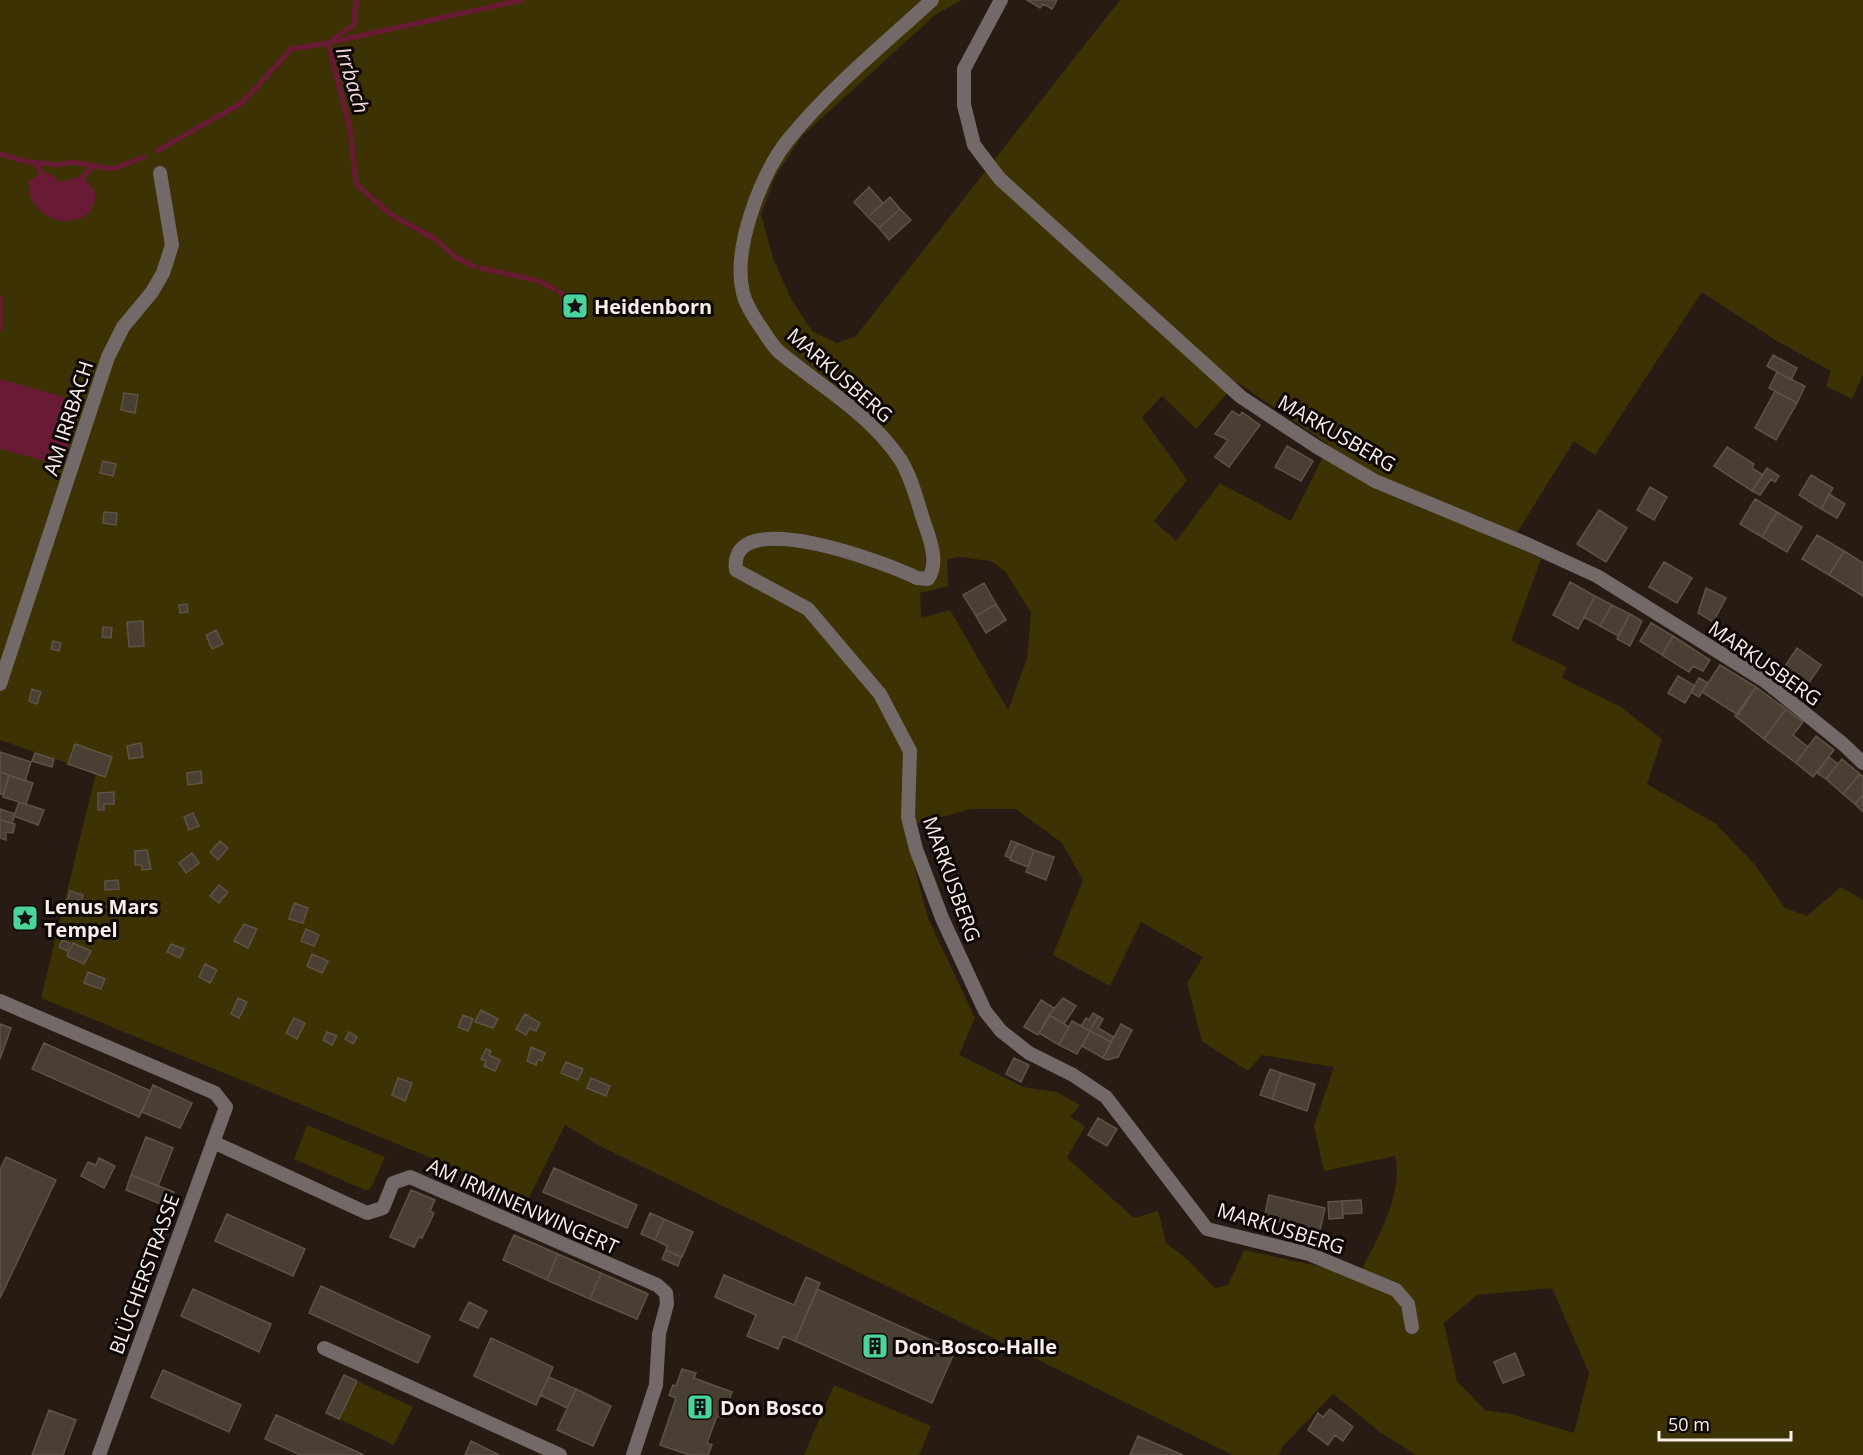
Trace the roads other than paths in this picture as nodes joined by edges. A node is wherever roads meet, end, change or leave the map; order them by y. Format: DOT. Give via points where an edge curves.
graph roads {
  1 [pos="932,0"];
  2 [pos="1001,0"];
  3 [pos="160,172"];
  4 [pos="0,684"];
  5 [pos="1863,763"];
  6 [pos="0,1001"];
  7 [pos="213,1142"];
  8 [pos="1412,1327"];
  9 [pos="324,1348"];
  10 [pos="99,1455"];
  11 [pos="560,1455"];
  12 [pos="633,1455"];
  1 -- 8 [label="street, MARKUSBERG" via="787,141 763,183 749,221 741,264 743,293 776,350 871,423 901,461 928,534 934,571 928,579 917,578 796,539 757,538 739,550 736,570 808,609 880,694 909,751 908,818 916,849 942,918 985,1011 1001,1031 1029,1053 1107,1097 1207,1229 1309,1254 1396,1290 1408,1304"];
  2 -- 5 [label="street, MARKUSBERG" via="964,69 964,105 974,145 1000,179 1241,397 1375,481 1597,576 1765,681"];
  3 -- 4 [label="street, AM IRRBACH" via="172,245 163,273 123,327 108,357"];
  6 -- 7 [label="street, BLÜCHERSTRASSE" via="215,1093 226,1107"];
  7 -- 10 [label="street, BLÜCHERSTRASSE"];
  7 -- 12 [label="street, AM IRMINENWINGERT" via="367,1213 383,1208 393,1183 410,1177 657,1285 666,1293 667,1304 659,1334 656,1385"];
  9 -- 11 [label="street"];
}
